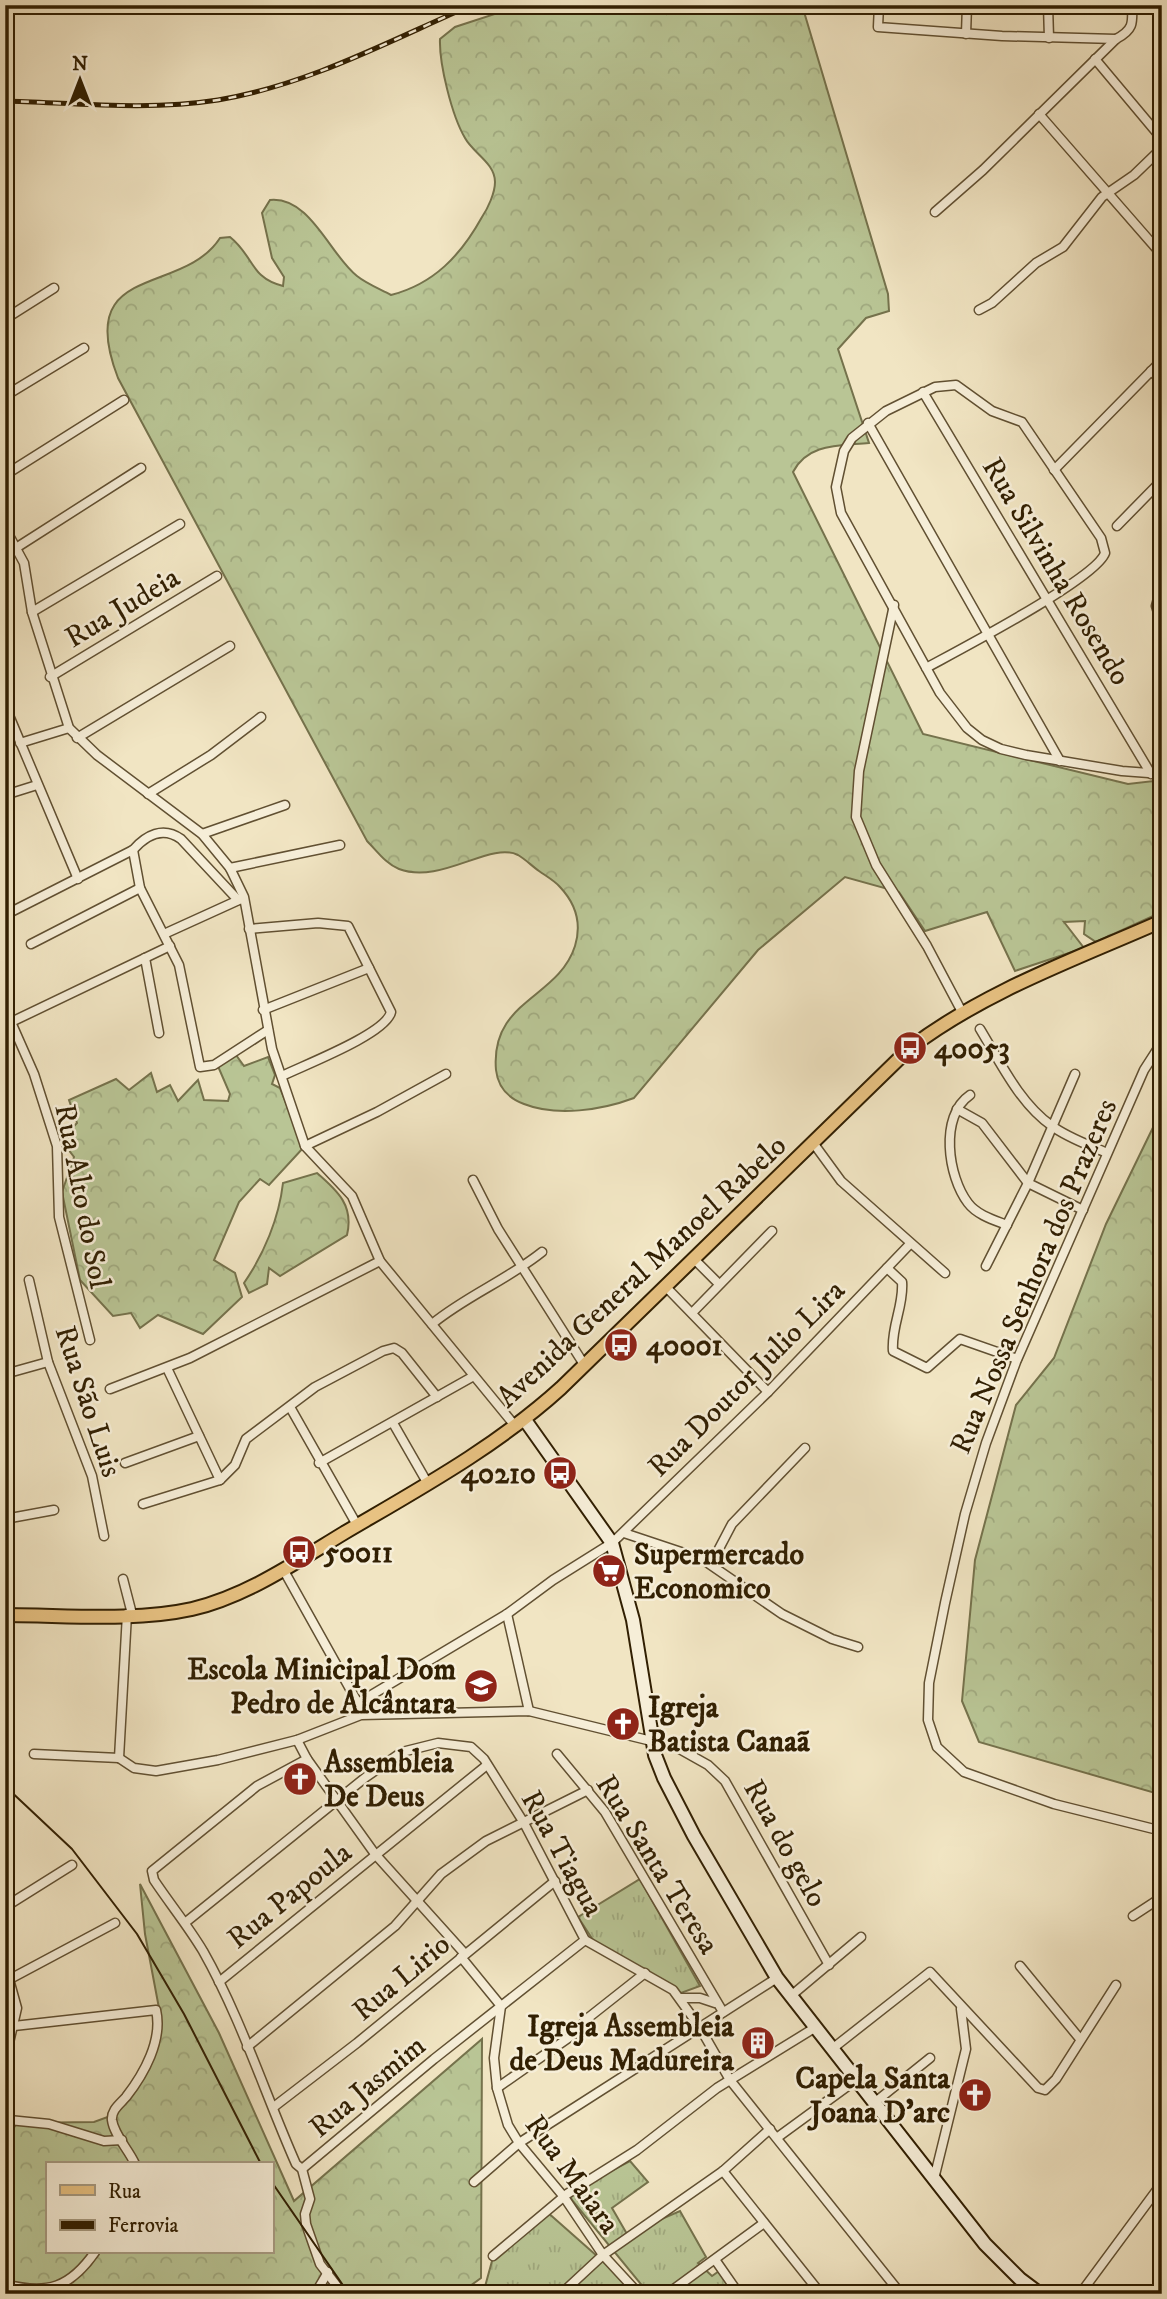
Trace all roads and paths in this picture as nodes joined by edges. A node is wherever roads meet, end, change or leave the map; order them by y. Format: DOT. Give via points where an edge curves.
graph roads {
  1 [pos="879,5"];
  2 [pos="967,5"];
  3 [pos="1048,5"];
  4 [pos="1132,5"];
  5 [pos="966,34"];
  6 [pos="1049,38"];
  7 [pos="1116,39"];
  8 [pos="1095,59"];
  9 [pos="1039,114"];
  10 [pos="1162,139"];
  11 [pos="1162,148"];
  12 [pos="1107,193"];
  13 [pos="935,212"];
  14 [pos="1162,256"];
  15 [pos="54,288"];
  16 [pos="979,310"];
  17 [pos="5,319"];
  18 [pos="84,348"];
  19 [pos="1162,360"];
  20 [pos="1151,371"];
  21 [pos="1162,382"];
  22 [pos="923,392"];
  23 [pos="5,396"];
  24 [pos="124,400"];
  25 [pos="869,423"];
  26 [pos="141,468"];
  27 [pos="1054,470"];
  28 [pos="5,475"];
  29 [pos="1162,480"];
  30 [pos="180,524"];
  31 [pos="1117,526"];
  32 [pos="5,527"];
  33 [pos="18,547"];
  34 [pos="5,555"];
  35 [pos="217,576"];
  36 [pos="1162,584"];
  37 [pos="1046,599"];
  38 [pos="894,605"];
  39 [pos="32,612"];
  40 [pos="1162,626"];
  41 [pos="987,634"];
  42 [pos="230,646"];
  43 [pos="926,668"];
  44 [pos="50,677"];
  45 [pos="5,706"];
  46 [pos="261,717"];
  47 [pos="69,728"];
  48 [pos="10,730"];
  49 [pos="77,738"];
  50 [pos="20,743"];
  51 [pos="1060,761"];
  52 [pos="1151,774"];
  53 [pos="1162,774"];
  54 [pos="37,785"];
  55 [pos="148,794"];
  56 [pos="5,795"];
  57 [pos="285,805"];
  58 [pos="202,834"];
  59 [pos="340,845"];
  60 [pos="132,850"];
  61 [pos="229,868"];
  62 [pos="78,879"];
  63 [pos="140,888"];
  64 [pos="241,899"];
  65 [pos="5,915"];
  66 [pos="1162,921"];
  67 [pos="249,929"];
  68 [pos="164,934"];
  69 [pos="32,944"];
  70 [pos="170,946"];
  71 [pos="145,958"];
  72 [pos="369,968"];
  73 [pos="263,1010"];
  74 [pos="962,1012"];
  75 [pos="8,1024"];
  76 [pos="980,1029"];
  77 [pos="268,1030"];
  78 [pos="159,1033"];
  79 [pos="1162,1042"];
  80 [pos="446,1074"];
  81 [pos="1074,1074"];
  82 [pos="282,1076"];
  83 [pos="970,1095"];
  84 [pos="957,1109"];
  85 [pos="1053,1127"];
  86 [pos="814,1144"];
  87 [pos="305,1146"];
  88 [pos="1107,1153"];
  89 [pos="473,1180"];
  90 [pos="1028,1183"];
  91 [pos="1083,1210"];
  92 [pos="1007,1225"];
  93 [pos="772,1231"];
  94 [pos="910,1244"];
  95 [pos="542,1252"];
  96 [pos="694,1259"];
  97 [pos="380,1261"];
  98 [pos="986,1266"];
  99 [pos="523,1267"];
  100 [pos="887,1268"];
  101 [pos="945,1273"];
  102 [pos="29,1280"];
  103 [pos="719,1284"];
  104 [pos="666,1287"];
  105 [pos="692,1313"];
  106 [pos="432,1324"];
  107 [pos="90,1340"];
  108 [pos="1017,1359"];
  109 [pos="48,1362"];
  110 [pos="585,1366"];
  111 [pos="167,1368"];
  112 [pos="5,1374"];
  113 [pos="472,1377"];
  114 [pos="110,1390"];
  115 [pos="768,1392"];
  116 [pos="437,1397"];
  117 [pos="290,1407"];
  118 [pos="393,1423"];
  119 [pos="521,1424"];
  120 [pos="199,1436"];
  121 [pos="805,1448"];
  122 [pos="125,1463"];
  123 [pos="319,1463"];
  124 [pos="220,1480"];
  125 [pos="428,1484"];
  126 [pos="143,1504"];
  127 [pos="54,1510"];
  128 [pos="5,1519"];
  129 [pos="357,1525"];
  130 [pos="624,1533"];
  131 [pos="104,1536"];
  132 [pos="612,1543"];
  133 [pos="711,1564"];
  134 [pos="283,1569"];
  135 [pos="123,1579"];
  136 [pos="5,1598"];
  137 [pos="130,1614"];
  138 [pos="508,1614"];
  139 [pos="7,1615"];
  140 [pos="858,1647"];
  141 [pos="358,1703"];
  142 [pos="529,1711"];
  143 [pos="361,1715"];
  144 [pos="297,1740"];
  145 [pos="652,1741"];
  146 [pos="34,1754"];
  147 [pos="557,1754"];
  148 [pos="119,1758"];
  149 [pos="307,1759"];
  150 [pos="487,1765"];
  151 [pos="588,1790"];
  152 [pos="338,1801"];
  153 [pos="5,1814"];
  154 [pos="524,1823"];
  155 [pos="1162,1831"];
  156 [pos="5,1837"];
  157 [pos="375,1854"];
  158 [pos="72,1866"];
  159 [pos="555,1881"];
  160 [pos="1162,1897"];
  161 [pos="417,1902"];
  162 [pos="5,1907"];
  163 [pos="1133,1916"];
  164 [pos="115,1923"];
  165 [pos="186,1923"];
  166 [pos="861,1937"];
  167 [pos="585,1940"];
  168 [pos="463,1955"];
  169 [pos="5,1965"];
  170 [pos="829,1965"];
  171 [pos="1020,1966"];
  172 [pos="645,1973"];
  173 [pos="777,1978"];
  174 [pos="10,1979"];
  175 [pos="219,1982"];
  176 [pos="1116,1985"];
  177 [pos="792,1995"];
  178 [pos="680,1998"];
  179 [pos="715,2003"];
  180 [pos="501,2006"];
  181 [pos="961,2008"];
  182 [pos="723,2012"];
  183 [pos="14,2026"];
  184 [pos="699,2026"];
  185 [pos="816,2027"];
  186 [pos="1080,2039"];
  187 [pos="247,2047"];
  188 [pos="832,2049"];
  189 [pos="930,2058"];
  190 [pos="5,2060"];
  191 [pos="730,2080"];
  192 [pos="856,2080"];
  193 [pos="5,2087"];
  194 [pos="498,2088"];
  195 [pos="874,2103"];
  196 [pos="275,2106"];
  197 [pos="9,2120"];
  198 [pos="770,2129"];
  199 [pos="778,2137"];
  200 [pos="122,2140"];
  201 [pos="519,2143"];
  202 [pos="6,2144"];
  203 [pos="134,2162"];
  204 [pos="302,2169"];
  205 [pos="723,2171"];
  206 [pos="934,2179"];
  207 [pos="474,2182"];
  208 [pos="1162,2183"];
  209 [pos="564,2197"];
  210 [pos="764,2223"];
  211 [pos="94,2254"];
  212 [pos="603,2255"];
  213 [pos="493,2256"];
  214 [pos="716,2260"];
  215 [pos="328,2272"];
  216 [pos="5,2284"];
  217 [pos="1037,2293"];
  218 [pos="315,2294"];
  219 [pos="343,2294"];
  220 [pos="561,2294"];
  221 [pos="639,2294"];
  222 [pos="667,2294"];
  223 [pos="739,2294"];
  224 [pos="821,2294"];
  225 [pos="901,2294"];
  226 [pos="1080,2294"];
  1 -- 5 [label="street" via="878,27"];
  2 -- 5 [label="street"];
  3 -- 6 [label="street"];
  4 -- 7 [label="street" via="1132,29"];
  5 -- 6 [label="street"];
  6 -- 7 [label="street"];
  7 -- 8 [label="street"];
  8 -- 9 [label="street"];
  8 -- 10 [label="street"];
  9 -- 12 [label="street"];
  9 -- 13 [label="street"];
  11 -- 12 [label="street"];
  12 -- 14 [label="street"];
  12 -- 16 [label="street" via="1063,247"];
  15 -- 17 [label="street"];
  18 -- 23 [label="street"];
  19 -- 20 [label="street"];
  20 -- 21 [label="street"];
  20 -- 27 [label="street"];
  22 -- 25 [label="street"];
  22 -- 27 [label="street" via="956,385 992,411 1014,419 1028,430"];
  22 -- 37 [label="street, Rua Silvinha Rosendo"];
  24 -- 28 [label="street"];
  25 -- 38 [label="street" via="845,451 837,501"];
  25 -- 41 [label="street"];
  26 -- 33 [label="street"];
  27 -- 37 [label="street" via="1104,547 1103,558"];
  29 -- 31 [label="street"];
  30 -- 39 [label="street"];
  32 -- 33 [label="street"];
  33 -- 34 [label="street"];
  33 -- 39 [label="street"];
  35 -- 44 [label="street, Rua Judeia"];
  36 -- 40 [label="street" via="1156,596"];
  37 -- 41 [label="street"];
  37 -- 52 [label="street, Rua Silvinha Rosendo"];
  38 -- 43 [label="street"];
  38 -- 74 [label="street" via="859,771 856,817 876,865"];
  39 -- 44 [label="street"];
  41 -- 43 [label="street"];
  41 -- 51 [label="street"];
  42 -- 49 [label="street"];
  43 -- 51 [label="street" via="953,712 982,740 1001,749"];
  44 -- 47 [label="street"];
  45 -- 48 [label="street"];
  46 -- 55 [label="street"];
  47 -- 49 [label="street"];
  47 -- 50 [label="street"];
  48 -- 50 [label="street"];
  49 -- 55 [label="street"];
  50 -- 54 [label="street"];
  51 -- 52 [label="street"];
  52 -- 53 [label="street"];
  54 -- 56 [label="street"];
  54 -- 62 [label="street"];
  55 -- 58 [label="street"];
  57 -- 58 [label="street"];
  58 -- 61 [label="street"];
  59 -- 61 [label="street"];
  60 -- 62 [label="street"];
  60 -- 63 [label="street"];
  60 -- 64 [label="street" via="158,832 174,834"];
  61 -- 64 [label="street"];
  62 -- 65 [label="street"];
  63 -- 68 [label="street"];
  63 -- 69 [label="street"];
  64 -- 67 [label="street"];
  64 -- 68 [label="street"];
  66 -- 74 [label="main road, Avenida General Manoel Rabelo"];
  67 -- 72 [label="street" via="318,923 348,926"];
  67 -- 73 [label="street"];
  68 -- 70 [label="street"];
  70 -- 71 [label="street"];
  70 -- 77 [label="street" via="200,1067 215,1065"];
  71 -- 75 [label="street"];
  71 -- 78 [label="street"];
  72 -- 73 [label="street"];
  72 -- 82 [label="street" via="390,1009 389,1019"];
  73 -- 77 [label="street"];
  74 -- 86 [label="main road, Avenida General Manoel Rabelo" via="910,1048"];
  75 -- 107 [label="street, Rua Alto do Sol" via="34,1074 57,1146 59,1217"];
  76 -- 85 [label="street" via="1021,1092"];
  77 -- 82 [label="street"];
  79 -- 88 [label="street, Rua Nossa Senhora dos Prazeres" via="1144,1070"];
  80 -- 87 [label="street"];
  81 -- 85 [label="street"];
  82 -- 87 [label="street"];
  83 -- 84 [label="street"];
  84 -- 90 [label="street" via="982,1123"];
  84 -- 92 [label="street" via="950,1149 962,1195 976,1211"];
  85 -- 88 [label="street"];
  85 -- 90 [label="street"];
  86 -- 94 [label="street" via="835,1175"];
  86 -- 96 [label="main road, Avenida General Manoel Rabelo"];
  87 -- 97 [label="street" via="352,1196"];
  88 -- 91 [label="street, Rua Nossa Senhora dos Prazeres"];
  89 -- 99 [label="street"];
  90 -- 91 [label="street"];
  90 -- 92 [label="street"];
  91 -- 108 [label="street, Rua Nossa Senhora dos Prazeres"];
  92 -- 98 [label="street"];
  93 -- 103 [label="street"];
  94 -- 100 [label="street, Rua Doutor Julio Lira"];
  94 -- 101 [label="street"];
  95 -- 99 [label="street"];
  96 -- 103 [label="street"];
  96 -- 104 [label="main road, Avenida General Manoel Rabelo"];
  97 -- 106 [label="street"];
  97 -- 111 [label="street"];
  99 -- 106 [label="street"];
  99 -- 110 [label="street"];
  100 -- 108 [label="street" via="902,1282 903,1295 891,1332 893,1351 927,1368 960,1339"];
  100 -- 115 [label="street, Rua Doutor Julio Lira"];
  102 -- 109 [label="street, Rua São Luis"];
  103 -- 105 [label="street"];
  104 -- 105 [label="street"];
  104 -- 110 [label="main road, Avenida General Manoel Rabelo"];
  105 -- 115 [label="street"];
  106 -- 113 [label="street"];
  108 -- 155 [label="street, Rua Nossa Senhora dos Prazeres" via="965,1514 929,1682 930,1735 947,1759 984,1781"];
  109 -- 112 [label="street"];
  109 -- 131 [label="street, Rua São Luis" via="92,1476"];
  110 -- 119 [label="main road, Avenida General Manoel Rabelo"];
  111 -- 114 [label="street"];
  111 -- 120 [label="street"];
  113 -- 116 [label="street"];
  113 -- 119 [label="street"];
  115 -- 130 [label="street, Rua Doutor Julio Lira"];
  116 -- 117 [label="street" via="394,1348 326,1381"];
  116 -- 118 [label="street"];
  117 -- 123 [label="street"];
  117 -- 124 [label="street" via="246,1439 235,1465"];
  118 -- 123 [label="street"];
  118 -- 125 [label="street"];
  119 -- 125 [label="main road, Avenida General Manoel Rabelo"];
  119 -- 132 [label="main road"];
  120 -- 122 [label="street"];
  120 -- 124 [label="street"];
  121 -- 133 [label="street" via="732,1524"];
  123 -- 129 [label="street"];
  124 -- 126 [label="street"];
  125 -- 129 [label="main road, Avenida General Manoel Rabelo"];
  127 -- 128 [label="street"];
  129 -- 134 [label="main road, Avenida General Manoel Rabelo"];
  130 -- 132 [label="street, Rua Doutor Julio Lira"];
  130 -- 133 [label="street"];
  132 -- 138 [label="street, Rua Doutor Julio Lira"];
  132 -- 145 [label="main road" via="633,1620"];
  133 -- 140 [label="street" via="790,1619"];
  134 -- 137 [label="main road, Avenida General Manoel Rabelo" via="203,1606"];
  134 -- 141 [label="street"];
  135 -- 137 [label="street"];
  136 -- 139 [label="street"];
  137 -- 139 [label="main road, Avenida General Manoel Rabelo"];
  137 -- 148 [label="street"];
  138 -- 141 [label="street, Rua Doutor Julio Lira"];
  138 -- 142 [label="street"];
  141 -- 143 [label="street"];
  142 -- 143 [label="street, Rua do gelo"];
  142 -- 145 [label="street, Rua do gelo"];
  143 -- 144 [label="street, Rua do gelo"];
  144 -- 148 [label="street, Rua do gelo" via="156,1771 134,1768"];
  144 -- 149 [label="street"];
  145 -- 170 [label="street, Rua do gelo" via="695,1756 725,1781"];
  145 -- 173 [label="main road" via="670,1791"];
  146 -- 148 [label="street, Rua do gelo"];
  147 -- 151 [label="street, Rua Santa Teresa"];
  149 -- 152 [label="street"];
  149 -- 165 [label="street, Rua Jasmim" via="257,1786 152,1871"];
  150 -- 152 [label="street, Rua Tiagua" via="478,1751 462,1744 414,1747"];
  150 -- 154 [label="street, Rua Tiagua"];
  150 -- 157 [label="street, Rua Papoula"];
  151 -- 154 [label="street"];
  151 -- 179 [label="street, Rua Santa Teresa" via="649,1884"];
  152 -- 157 [label="street"];
  152 -- 165 [label="street, Rua Tiagua"];
  153 -- 156 [label="street" via="9,1825"];
  154 -- 159 [label="street, Rua Tiagua"];
  154 -- 161 [label="street" via="486,1841 441,1874"];
  157 -- 161 [label="street"];
  157 -- 175 [label="street, Rua Papoula"];
  158 -- 162 [label="street"];
  159 -- 167 [label="street, Rua Tiagua"];
  159 -- 168 [label="street, Rua Lirio"];
  160 -- 163 [label="street"];
  161 -- 168 [label="street"];
  161 -- 187 [label="street" via="353,1962"];
  164 -- 174 [label="street"];
  165 -- 175 [label="street, Rua Jasmim"];
  166 -- 170 [label="street"];
  167 -- 172 [label="street, Rua Tiagua"];
  167 -- 180 [label="street, Rua Jasmim"];
  168 -- 180 [label="street"];
  168 -- 196 [label="street, Rua Lirio"];
  169 -- 174 [label="street"];
  170 -- 177 [label="street"];
  171 -- 186 [label="street"];
  172 -- 178 [label="street, Rua Tiagua"];
  172 -- 194 [label="street" via="573,2034"];
  173 -- 177 [label="main road"];
  173 -- 182 [label="street"];
  174 -- 183 [label="street" via="17,2008"];
  175 -- 187 [label="street, Rua Jasmim"];
  176 -- 186 [label="street"];
  177 -- 185 [label="main road"];
  178 -- 179 [label="street"];
  178 -- 184 [label="street, Rua Tiagua"];
  179 -- 182 [label="street"];
  180 -- 194 [label="street, Rua Maiara" via="494,2058"];
  180 -- 204 [label="street, Rua Jasmim"];
  181 -- 186 [label="street" via="1045,2090"];
  181 -- 188 [label="street" via="930,1972"];
  181 -- 206 [label="street" via="966,2049"];
  182 -- 184 [label="street"];
  183 -- 190 [label="street"];
  183 -- 200 [label="street" via="156,2010 157,2038 112,2115"];
  184 -- 191 [label="street, Rua Tiagua"];
  184 -- 201 [label="street"];
  185 -- 188 [label="main road"];
  185 -- 191 [label="street"];
  187 -- 196 [label="street, Rua Jasmim"];
  188 -- 192 [label="main road"];
  189 -- 195 [label="street"];
  191 -- 198 [label="street, Rua Tiagua"];
  191 -- 209 [label="street" via="637,2150"];
  192 -- 195 [label="main road"];
  192 -- 199 [label="street"];
  193 -- 197 [label="street"];
  194 -- 201 [label="street, Rua Maiara" via="503,2112"];
  195 -- 206 [label="main road"];
  196 -- 204 [label="street, Rua Jasmim" via="296,2164"];
  197 -- 200 [label="street" via="48,2124 104,2141"];
  197 -- 202 [label="street"];
  198 -- 199 [label="street, Rua Tiagua"];
  198 -- 205 [label="street"];
  199 -- 225 [label="street, Rua Tiagua"];
  200 -- 203 [label="street"];
  201 -- 207 [label="street"];
  201 -- 209 [label="street, Rua Maiara"];
  204 -- 215 [label="street" via="310,2199 306,2224 320,2264"];
  205 -- 210 [label="street"];
  205 -- 212 [label="street"];
  206 -- 217 [label="main road" via="985,2244"];
  208 -- 226 [label="street"];
  209 -- 212 [label="street, Rua Maiara"];
  209 -- 213 [label="street"];
  210 -- 214 [label="street"];
  210 -- 224 [label="street"];
  211 -- 216 [label="street" via="80,2272 60,2285 39,2291"];
  212 -- 220 [label="street"];
  212 -- 221 [label="street, Rua Maiara"];
  214 -- 222 [label="street"];
  214 -- 223 [label="street"];
  215 -- 218 [label="street"];
  215 -- 219 [label="street"];
}
